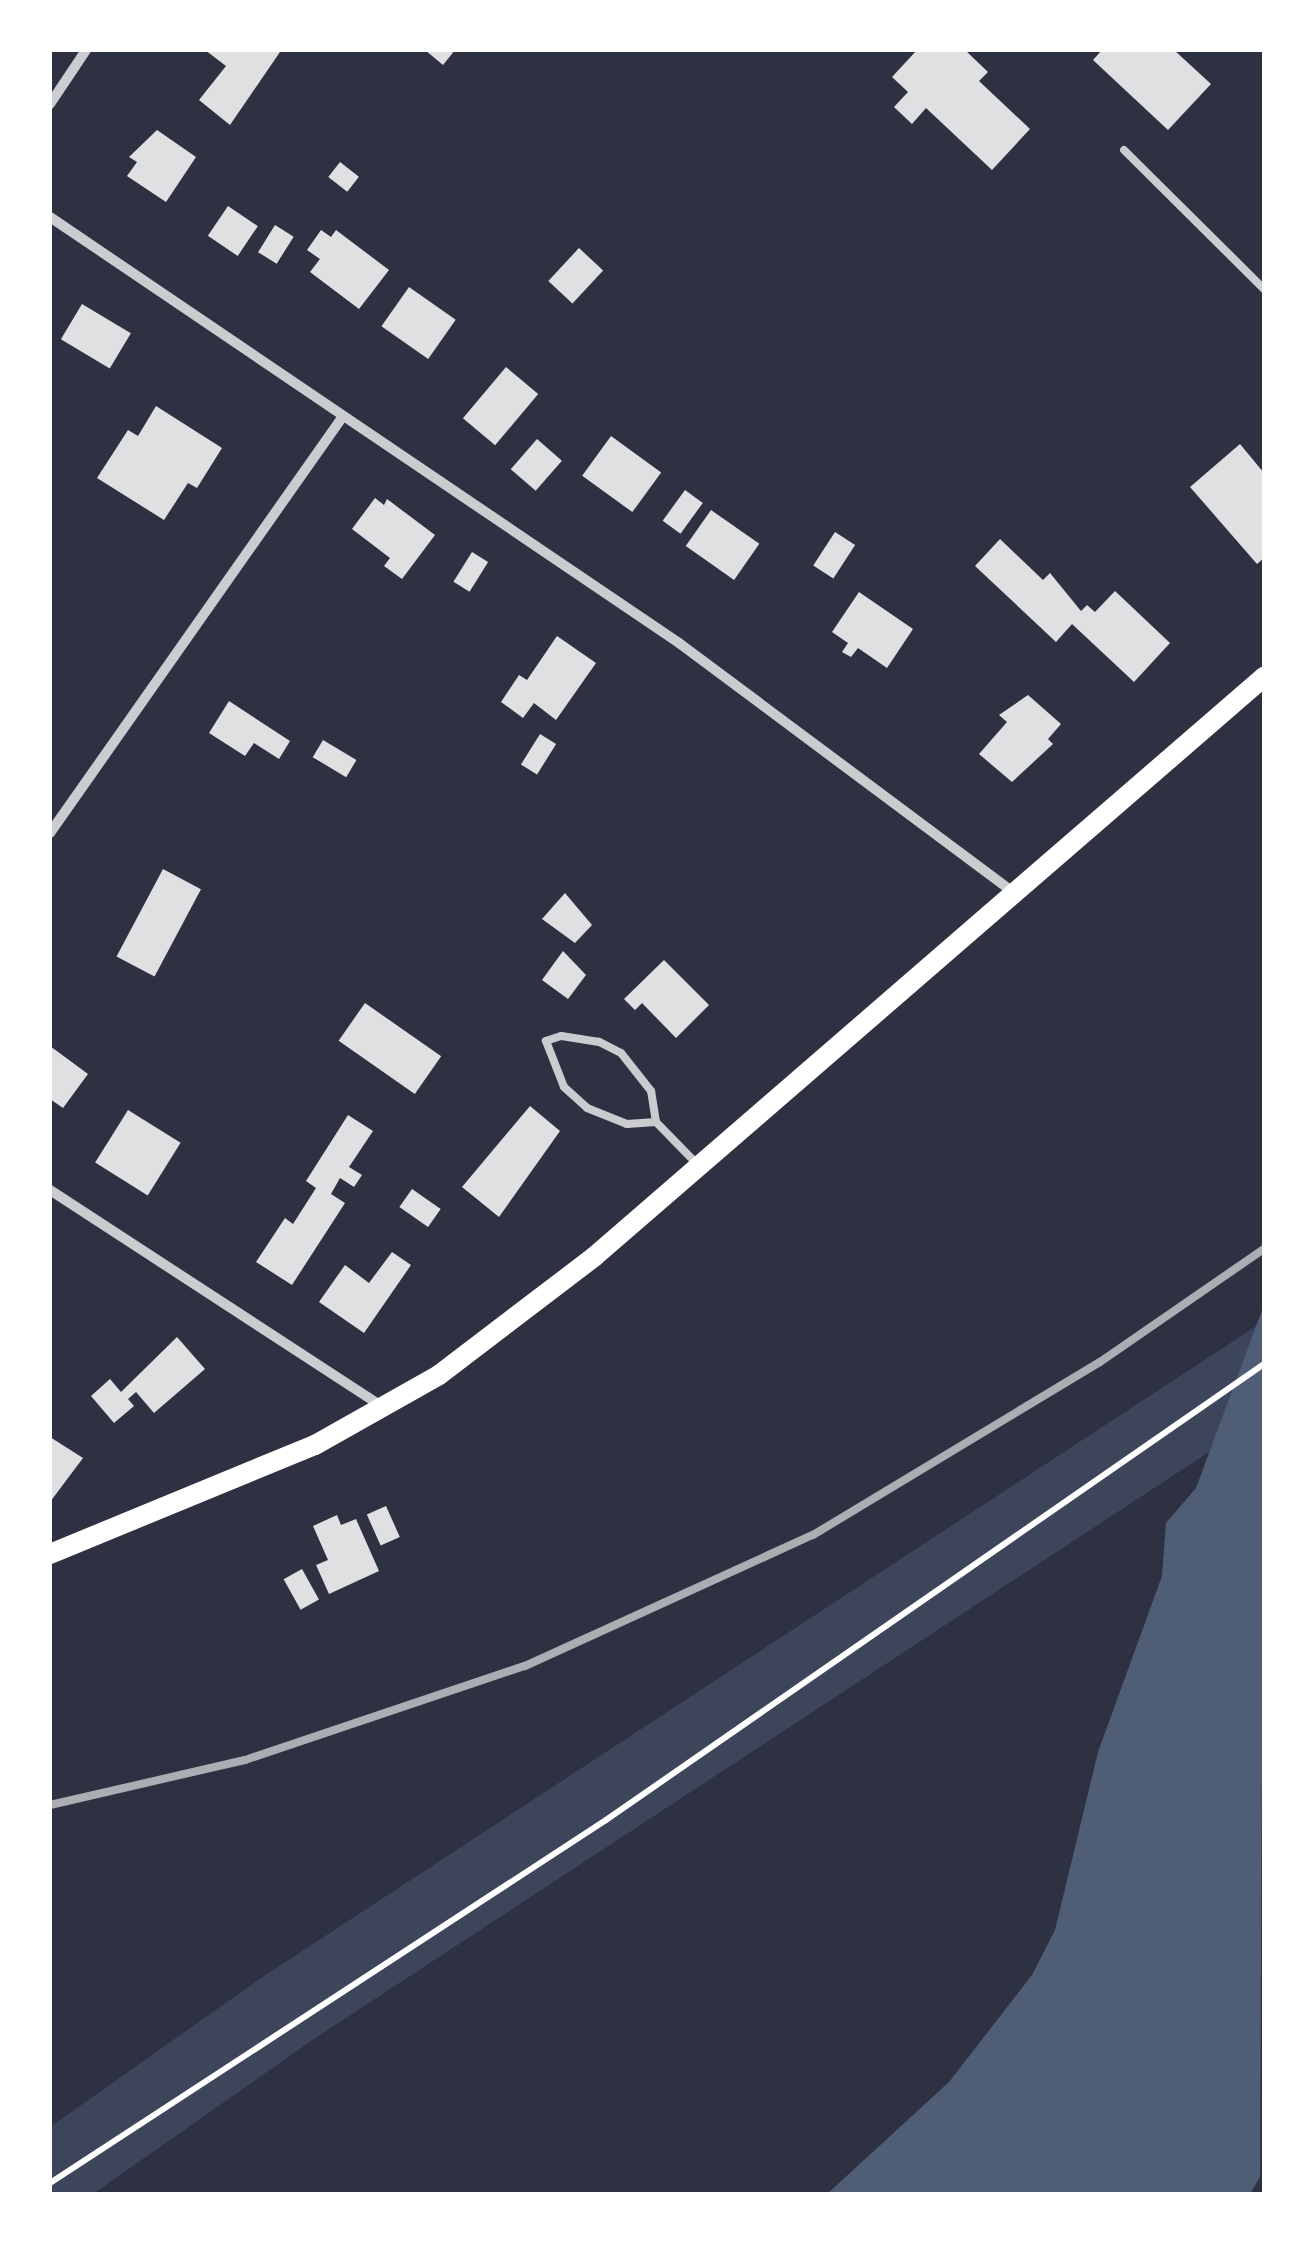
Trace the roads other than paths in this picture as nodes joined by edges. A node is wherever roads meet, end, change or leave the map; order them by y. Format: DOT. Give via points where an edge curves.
graph roads {
  1 [pos="86,50"];
  2 [pos="50,104"];
  3 [pos="1124,150"];
  4 [pos="50,217"];
  5 [pos="1264,288"];
  6 [pos="341,418"];
  7 [pos="1264,677"];
  8 [pos="50,833"];
  9 [pos="1013,892"];
  10 [pos="656,1122"];
  11 [pos="699,1166"];
  12 [pos="50,1190"];
  13 [pos="384,1408"];
  14 [pos="50,1554"];
  1 -- 2 [label="street"];
  3 -- 5 [label="lane"];
  4 -- 6 [label="street"];
  6 -- 8 [label="street"];
  6 -- 9 [label="street" via="678,643"];
  7 -- 9 [label="main road"];
  9 -- 11 [label="main road"];
  10 -- 10 [label="lane" via="627,1124 587,1108 564,1087 546,1041 560,1036 599,1042 620,1053 651,1091"];
  10 -- 11 [label="lane"];
  11 -- 13 [label="main road" via="526,1310"];
  12 -- 13 [label="street"];
  13 -- 14 [label="main road" via="315,1445"];
}
